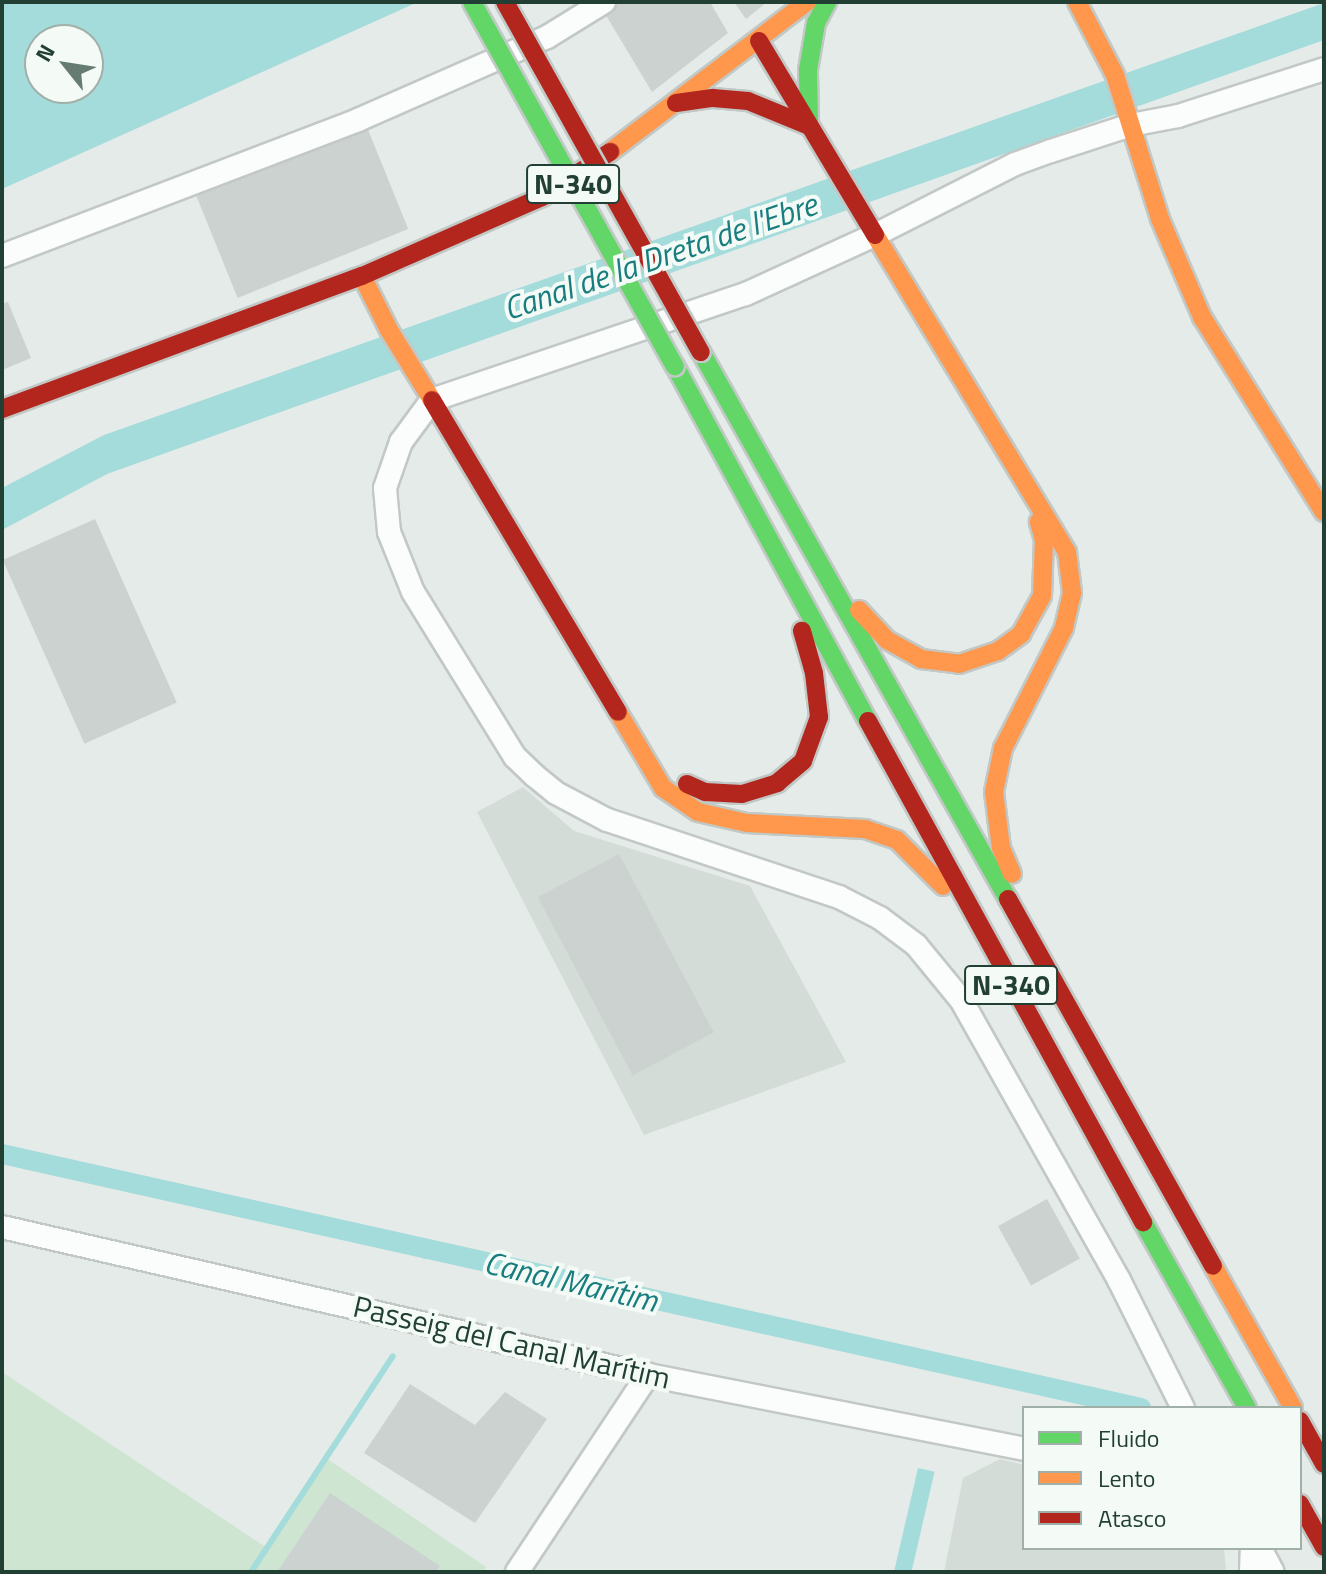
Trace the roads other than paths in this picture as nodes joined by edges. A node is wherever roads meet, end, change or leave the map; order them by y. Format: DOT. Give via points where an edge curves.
graph roads {
  1 [pos="472,2"];
  2 [pos="505,2"];
  3 [pos="604,2"];
  4 [pos="807,2"];
  5 [pos="827,2"];
  6 [pos="1077,2"];
  7 [pos="759,41"];
  8 [pos="1324,69"];
  9 [pos="675,104"];
  10 [pos="1130,120"];
  11 [pos="809,126"];
  12 [pos="871,228"];
  13 [pos="2,256"];
  14 [pos="362,276"];
  15 [pos="432,400"];
  16 [pos="2,409"];
  17 [pos="1031,492"];
  18 [pos="1324,512"];
  19 [pos="781,559"];
  20 [pos="825,574"];
  21 [pos="637,743"];
  22 [pos="985,938"];
  23 [pos="1066,1002"];
  24 [pos="2,1227"];
  25 [pos="648,1375"];
  26 [pos="1182,1406"];
  27 [pos="1246,1406"];
  28 [pos="1292,1406"];
  29 [pos="1302,1425"];
  30 [pos="1022,1449"];
  31 [pos="1324,1464"];
  32 [pos="1302,1508"];
  33 [pos="1324,1547"];
  34 [pos="1252,1550"];
  35 [pos="1261,1550"];
  36 [pos="517,1572"];
  37 [pos="1251,1572"];
  38 [pos="1273,1572"];
  1 -- 19 [label="main road, N-340, bridge"];
  2 -- 20 [label="main road, N-340, bridge"];
  3 -- 13 [label="street" via="547,37 358,120"];
  4 -- 7 [label="main road"];
  5 -- 11 [label="main road" via="816,23 808,70"];
  6 -- 10 [label="main road" via="1115,75"];
  7 -- 9 [label="main road"];
  7 -- 11 [label="main road"];
  8 -- 10 [label="street" via="1191,112"];
  9 -- 11 [label="main road" via="713,98 748,101"];
  9 -- 14 [label="main road" via="542,197"];
  10 -- 12 [label="street"];
  10 -- 18 [label="main road" via="1160,219 1202,317"];
  11 -- 12 [label="main road"];
  12 -- 15 [label="street" via="746,294"];
  12 -- 17 [label="main road"];
  14 -- 15 [label="main road"];
  14 -- 16 [label="main road"];
  15 -- 21 [label="main road"];
  15 -- 26 [label="street" via="390,465 385,488 389,532 413,592 515,757 556,793 607,820 839,897 916,945 962,1001 1119,1280"];
  17 -- 20 [label="main road" via="1044,540 1042,596 1021,634 998,651 959,664 921,659 887,640"];
  17 -- 23 [label="main road" via="1067,552 1072,593 1064,628 1003,748 994,792 1001,848"];
  19 -- 21 [label="main road" via="814,673 819,717 803,761 777,783 742,794 705,792 673,778"];
  19 -- 22 [label="main road, N-340"];
  20 -- 23 [label="main road, N-340"];
  21 -- 22 [label="main road" via="663,788 698,812 747,823 865,829 897,840 928,868"];
  22 -- 27 [label="main road, N-340"];
  23 -- 28 [label="main road, N-340"];
  24 -- 25 [label="street, Passeig del Canal Marítim"];
  25 -- 30 [label="street, Passeig del Canal Marítim"];
  25 -- 36 [label="street"];
  29 -- 31 [label="main road"];
  32 -- 33 [label="main road"];
  34 -- 37 [label="street"];
  35 -- 38 [label="street"];
}
